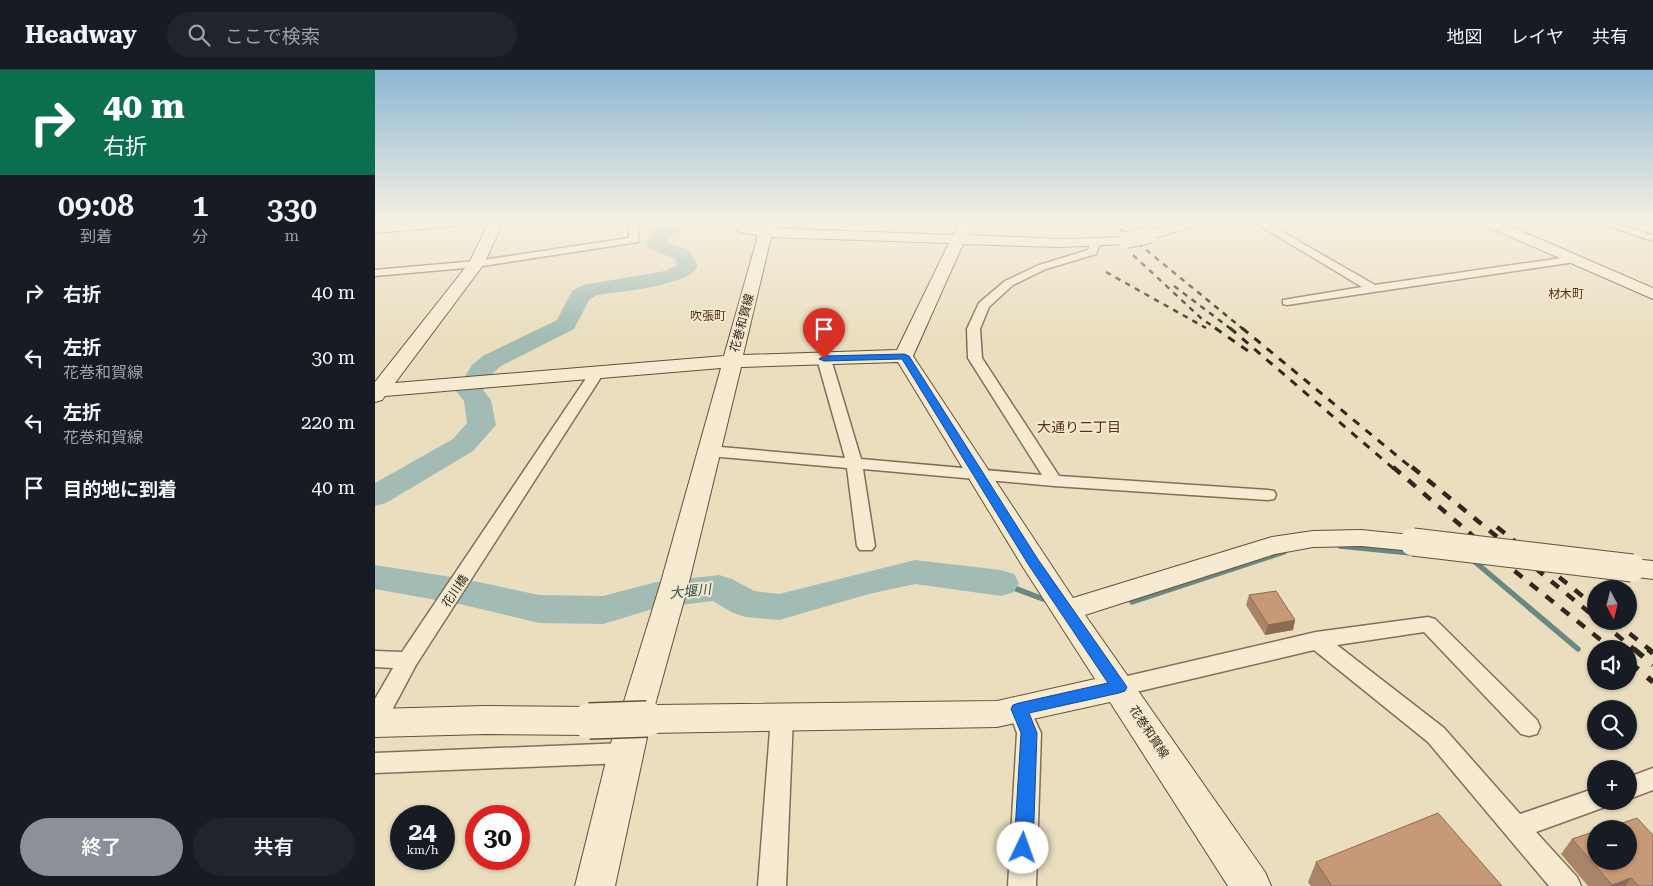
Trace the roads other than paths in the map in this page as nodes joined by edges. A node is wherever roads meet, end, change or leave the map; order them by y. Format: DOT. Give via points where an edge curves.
graph roads {
  1 [pos="478,260"];
  2 [pos="502,260"];
  3 [pos="758,260"];
  4 [pos="949,260"];
  5 [pos="1066,260"];
  6 [pos="1324,260"];
  7 [pos="1568,260"];
  8 [pos="1577,260"];
  9 [pos="476,264"];
  10 [pos="375,273"];
  11 [pos="1373,289"];
  12 [pos="1653,294"];
  13 [pos="1287,302"];
  14 [pos="904,356"];
  15 [pos="824,359"];
  16 [pos="732,361"];
  17 [pos="598,371"];
  18 [pos="377,392"];
  19 [pos="709,451"];
  20 [pos="854,463"];
  21 [pos="979,474"];
  22 [pos="1054,481"];
  23 [pos="1268,495"];
  24 [pos="867,546"];
  25 [pos="1653,570"];
  26 [pos="1067,610"];
  27 [pos="1316,640"];
  28 [pos="375,659"];
  29 [pos="408,660"];
  30 [pos="1119,687"];
  31 [pos="1019,709"];
  32 [pos="782,717"];
  33 [pos="375,721"];
  34 [pos="1529,727"];
  35 [pos="625,754"];
  36 [pos="375,763"];
  37 [pos="1653,779"];
  38 [pos="1637,785"];
  39 [pos="1587,802"];
  40 [pos="1516,827"];
  41 [pos="595,886"];
  42 [pos="772,886"];
  43 [pos="1021,886"];
  44 [pos="1251,886"];
  45 [pos="1567,886"];
  1 -- 9 [label="street"];
  2 -- 9 [label="street"];
  3 -- 16 [label="street, 花巻和賀線"];
  4 -- 14 [label="street"];
  5 -- 22 [label="street" via="1022,276 1002,288 986,303 975,320 973,340 975,358"];
  6 -- 11 [label="street"];
  7 -- 11 [label="street"];
  8 -- 12 [label="street"];
  9 -- 10 [label="street"];
  9 -- 18 [label="street"];
  11 -- 13 [label="street"];
  14 -- 15 [label="street, 花巻和賀線"];
  14 -- 21 [label="street, 花巻和賀線"];
  15 -- 16 [label="street, 花巻和賀線"];
  15 -- 20 [label="street"];
  16 -- 17 [label="street"];
  16 -- 19 [label="street"];
  17 -- 18 [label="street"];
  17 -- 29 [label="street, 花川橋"];
  19 -- 20 [label="street"];
  19 -- 35 [label="street"];
  20 -- 21 [label="street"];
  20 -- 24 [label="street"];
  21 -- 22 [label="street"];
  21 -- 26 [label="street, 花巻和賀線"];
  22 -- 23 [label="street"];
  25 -- 26 [label="street, bridge" via="1413,542 1313,538 1247,552"];
  26 -- 30 [label="street, 花巻和賀線"];
  27 -- 30 [label="street"];
  27 -- 34 [label="street" via="1428,624"];
  27 -- 40 [label="street" via="1436,735"];
  28 -- 29 [label="street"];
  29 -- 33 [label="street, 花川橋"];
  30 -- 31 [label="street"];
  30 -- 44 [label="street, 花巻和賀線"];
  31 -- 32 [label="street" via="997,714"];
  31 -- 43 [label="street" via="1029,733"];
  32 -- 33 [label="street, bridge"];
  32 -- 42 [label="street"];
  35 -- 36 [label="street"];
  35 -- 41 [label="street"];
  37 -- 38 [label="street"];
  39 -- 40 [label="street"];
  40 -- 45 [label="street"];
}
